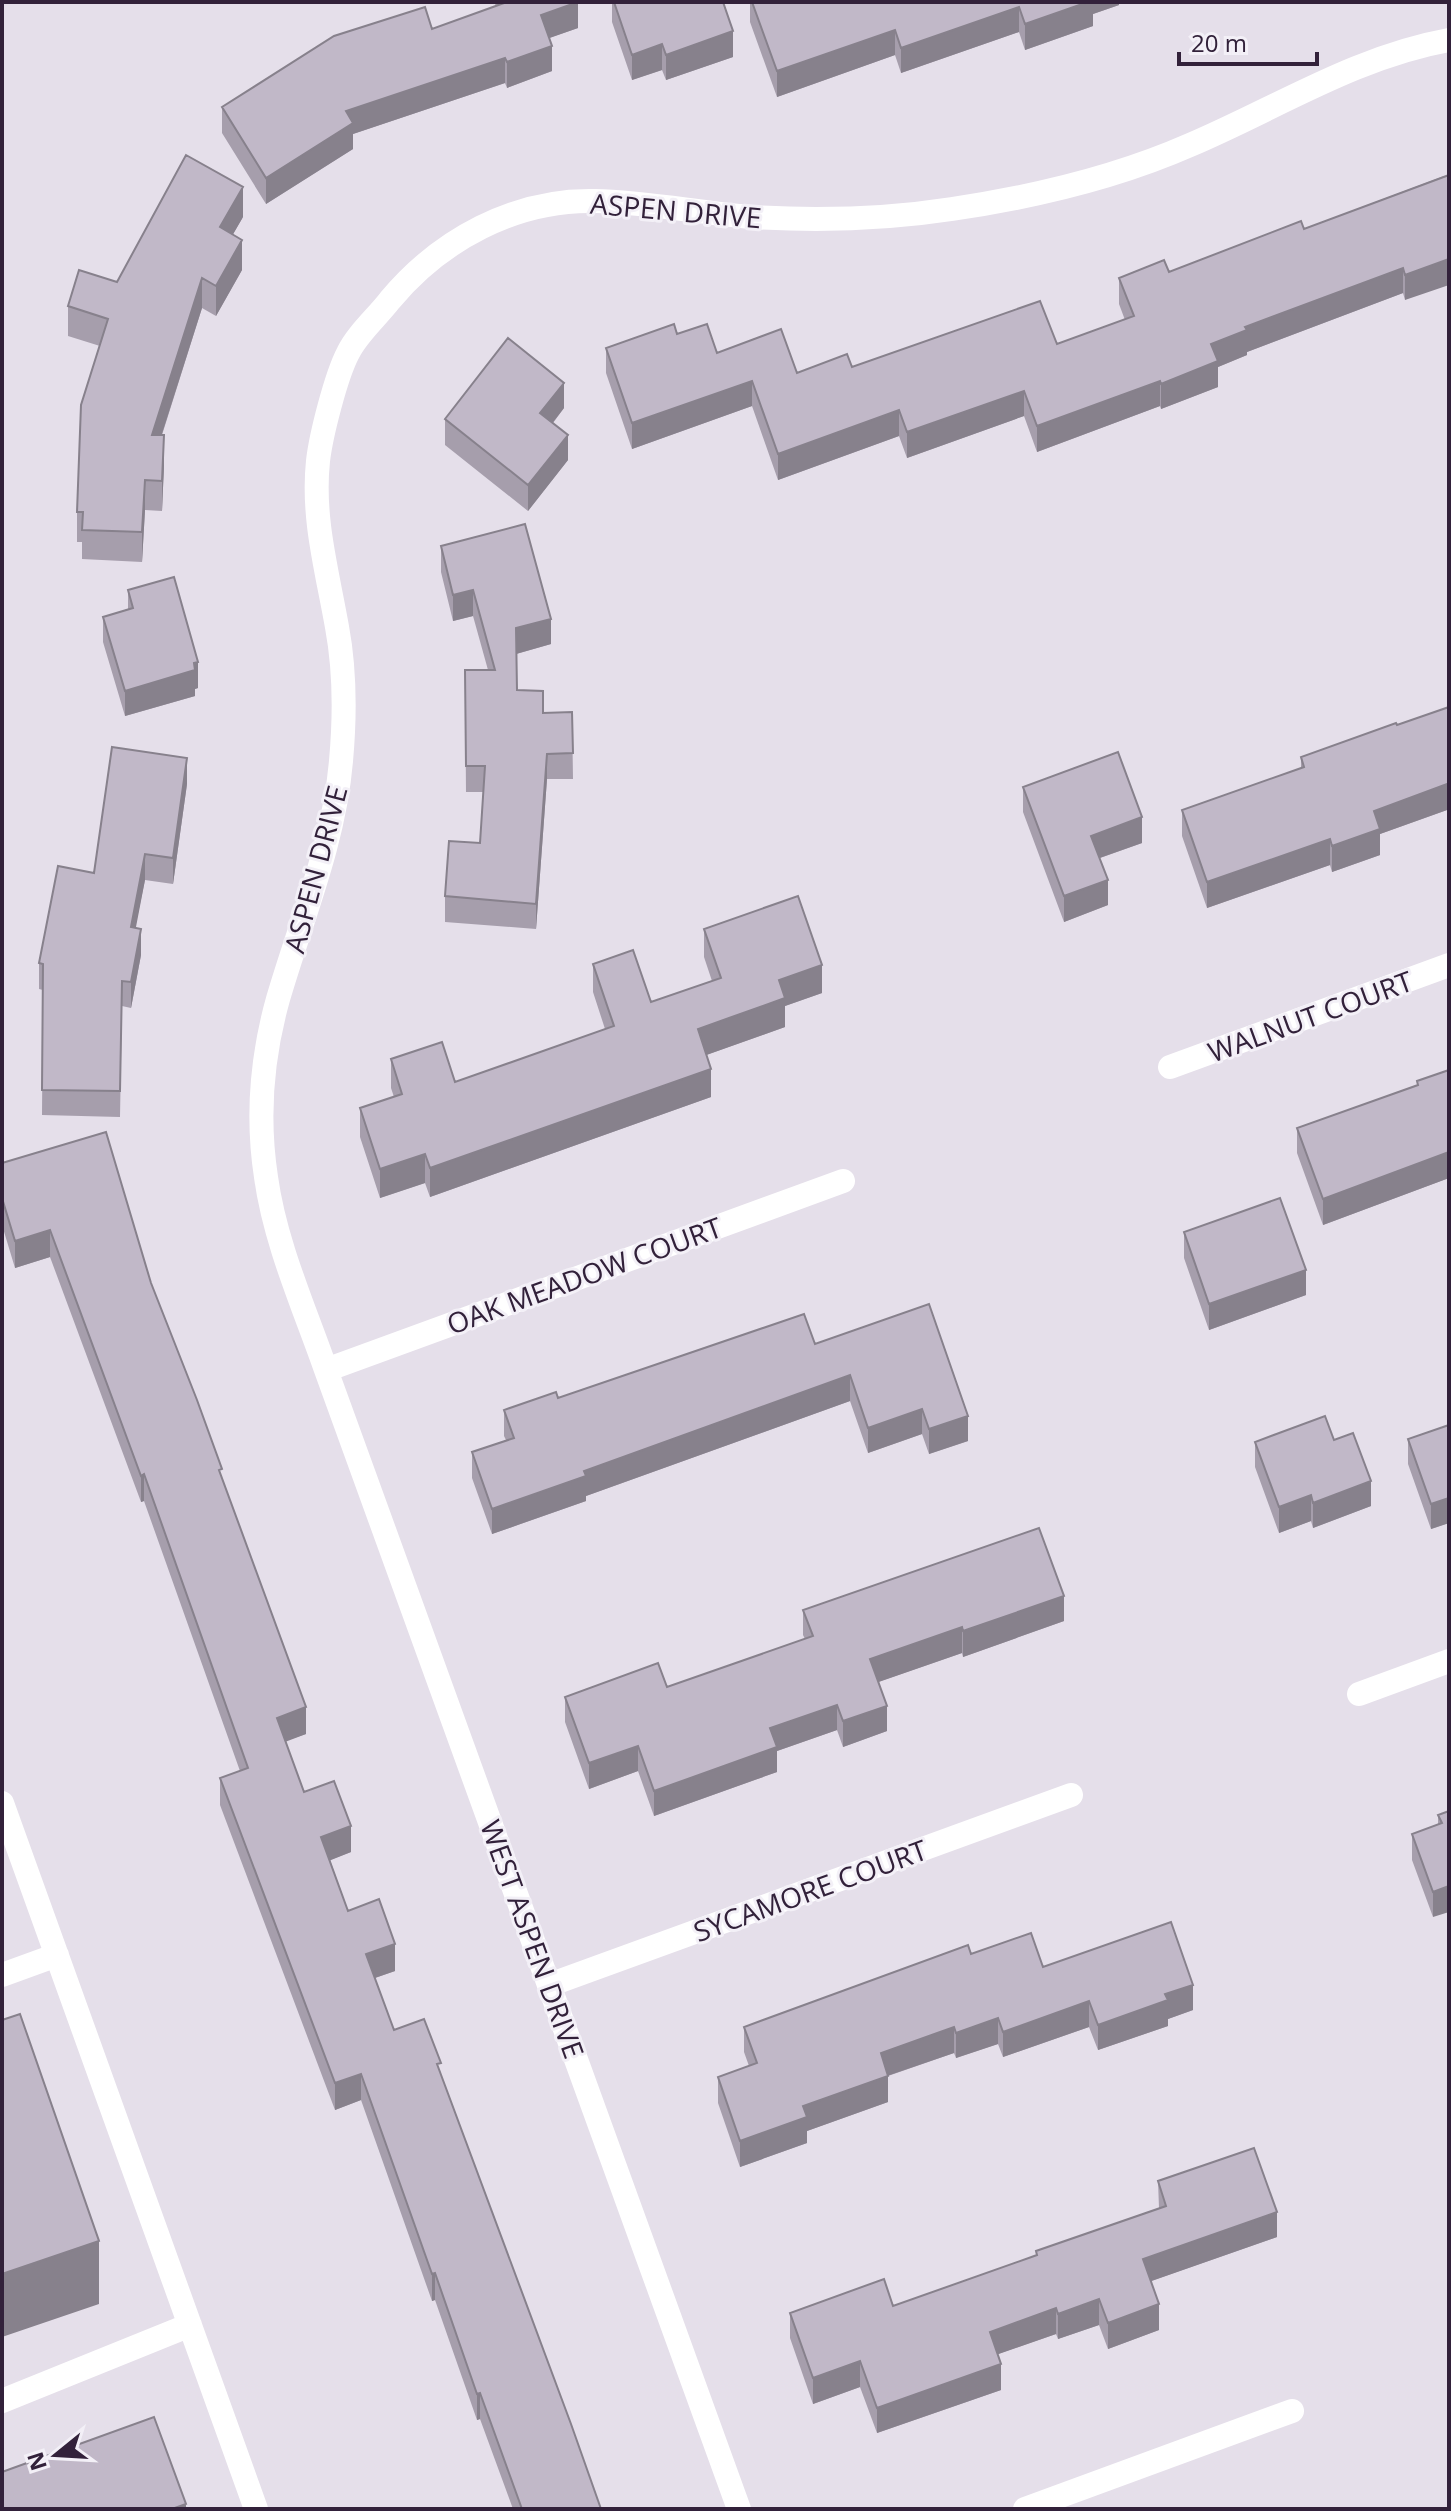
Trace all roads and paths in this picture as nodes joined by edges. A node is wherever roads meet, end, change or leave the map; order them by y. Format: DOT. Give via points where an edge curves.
graph roads {
  1 [pos="1449,40"];
  2 [pos="1449,965"];
  3 [pos="1170,1067"];
  4 [pos="843,1181"];
  5 [pos="326,1370"];
  6 [pos="1449,1661"];
  7 [pos="1359,1694"];
  8 [pos="1071,1795"];
  9 [pos="2,1803"];
  10 [pos="57,1955"];
  11 [pos="2,1975"];
  12 [pos="549,1985"];
  13 [pos="190,2325"];
  14 [pos="2,2401"];
  15 [pos="1292,2411"];
  16 [pos="256,2509"];
  17 [pos="739,2509"];
  18 [pos="1025,2509"];
  1 -- 5 [label="street, ASPEN DRIVE" via="1371,61 1188,146 1046,192 945,211 819,220 587,200 546,205 461,237 407,280 349,351 318,456 315,510 338,633 342,760 334,816 267,1047 261,1116 276,1228"];
  2 -- 3 [label="street, WALNUT COURT"];
  4 -- 5 [label="street, OAK MEADOW COURT"];
  5 -- 12 [label="street, WEST ASPEN DRIVE"];
  6 -- 7 [label="street"];
  8 -- 12 [label="street, SYCAMORE COURT"];
  9 -- 10 [label="street"];
  10 -- 11 [label="street"];
  10 -- 13 [label="street"];
  12 -- 17 [label="street, WEST ASPEN DRIVE"];
  13 -- 14 [label="street"];
  13 -- 16 [label="street"];
  15 -- 18 [label="street"];
}
